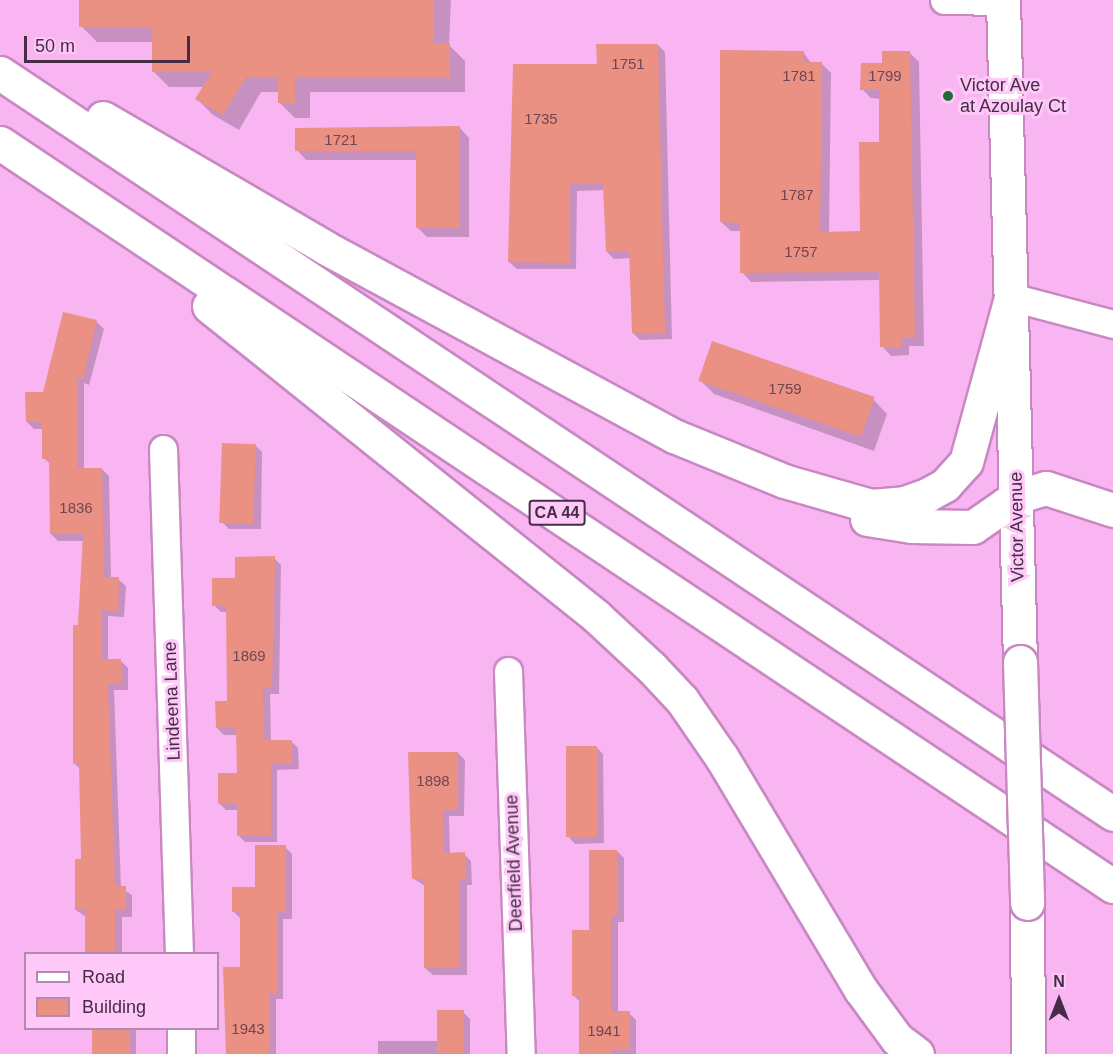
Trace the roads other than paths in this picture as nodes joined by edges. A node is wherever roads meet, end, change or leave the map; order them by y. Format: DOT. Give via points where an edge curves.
graph roads {
  1 [pos="944,0"];
  2 [pos="1003,1"];
  3 [pos="2,75"];
  4 [pos="0,143"];
  5 [pos="148,241"];
  6 [pos="1011,297"];
  7 [pos="1113,324"];
  8 [pos="674,436"];
  9 [pos="163,449"];
  10 [pos="1016,497"];
  11 [pos="1113,510"];
  12 [pos="508,671"];
  13 [pos="1113,814"];
  14 [pos="1113,886"];
  15 [pos="179,952"];
  16 [pos="181,1030"];
  17 [pos="182,1054"];
  18 [pos="521,1054"];
  19 [pos="916,1054"];
  20 [pos="1028,1054"];
  1 -- 2 [label="street"];
  2 -- 6 [label="main road, Victor Avenue"];
  3 -- 8 [label="main road" via="63,94 326,248"];
  3 -- 13 [label="main road"];
  4 -- 5 [label="main road, CA 44"];
  5 -- 14 [label="main road, CA 44"];
  5 -- 19 [label="main road" via="207,304 597,617 651,667 682,700 722,759 861,990 897,1039"];
  6 -- 7 [label="street"];
  6 -- 8 [label="main road" via="966,462 945,485 927,495 884,506 836,498"];
  6 -- 10 [label="main road, Victor Avenue"];
  8 -- 10 [label="main road" via="721,466 783,495 879,521 973,527"];
  9 -- 15 [label="street, Lindeena Lane"];
  10 -- 11 [label="main road" via="1046,488"];
  10 -- 20 [label="main road, Victor Avenue, bridge"];
  12 -- 18 [label="street, Deerfield Avenue"];
  16 -- 17 [label="street"];
}
